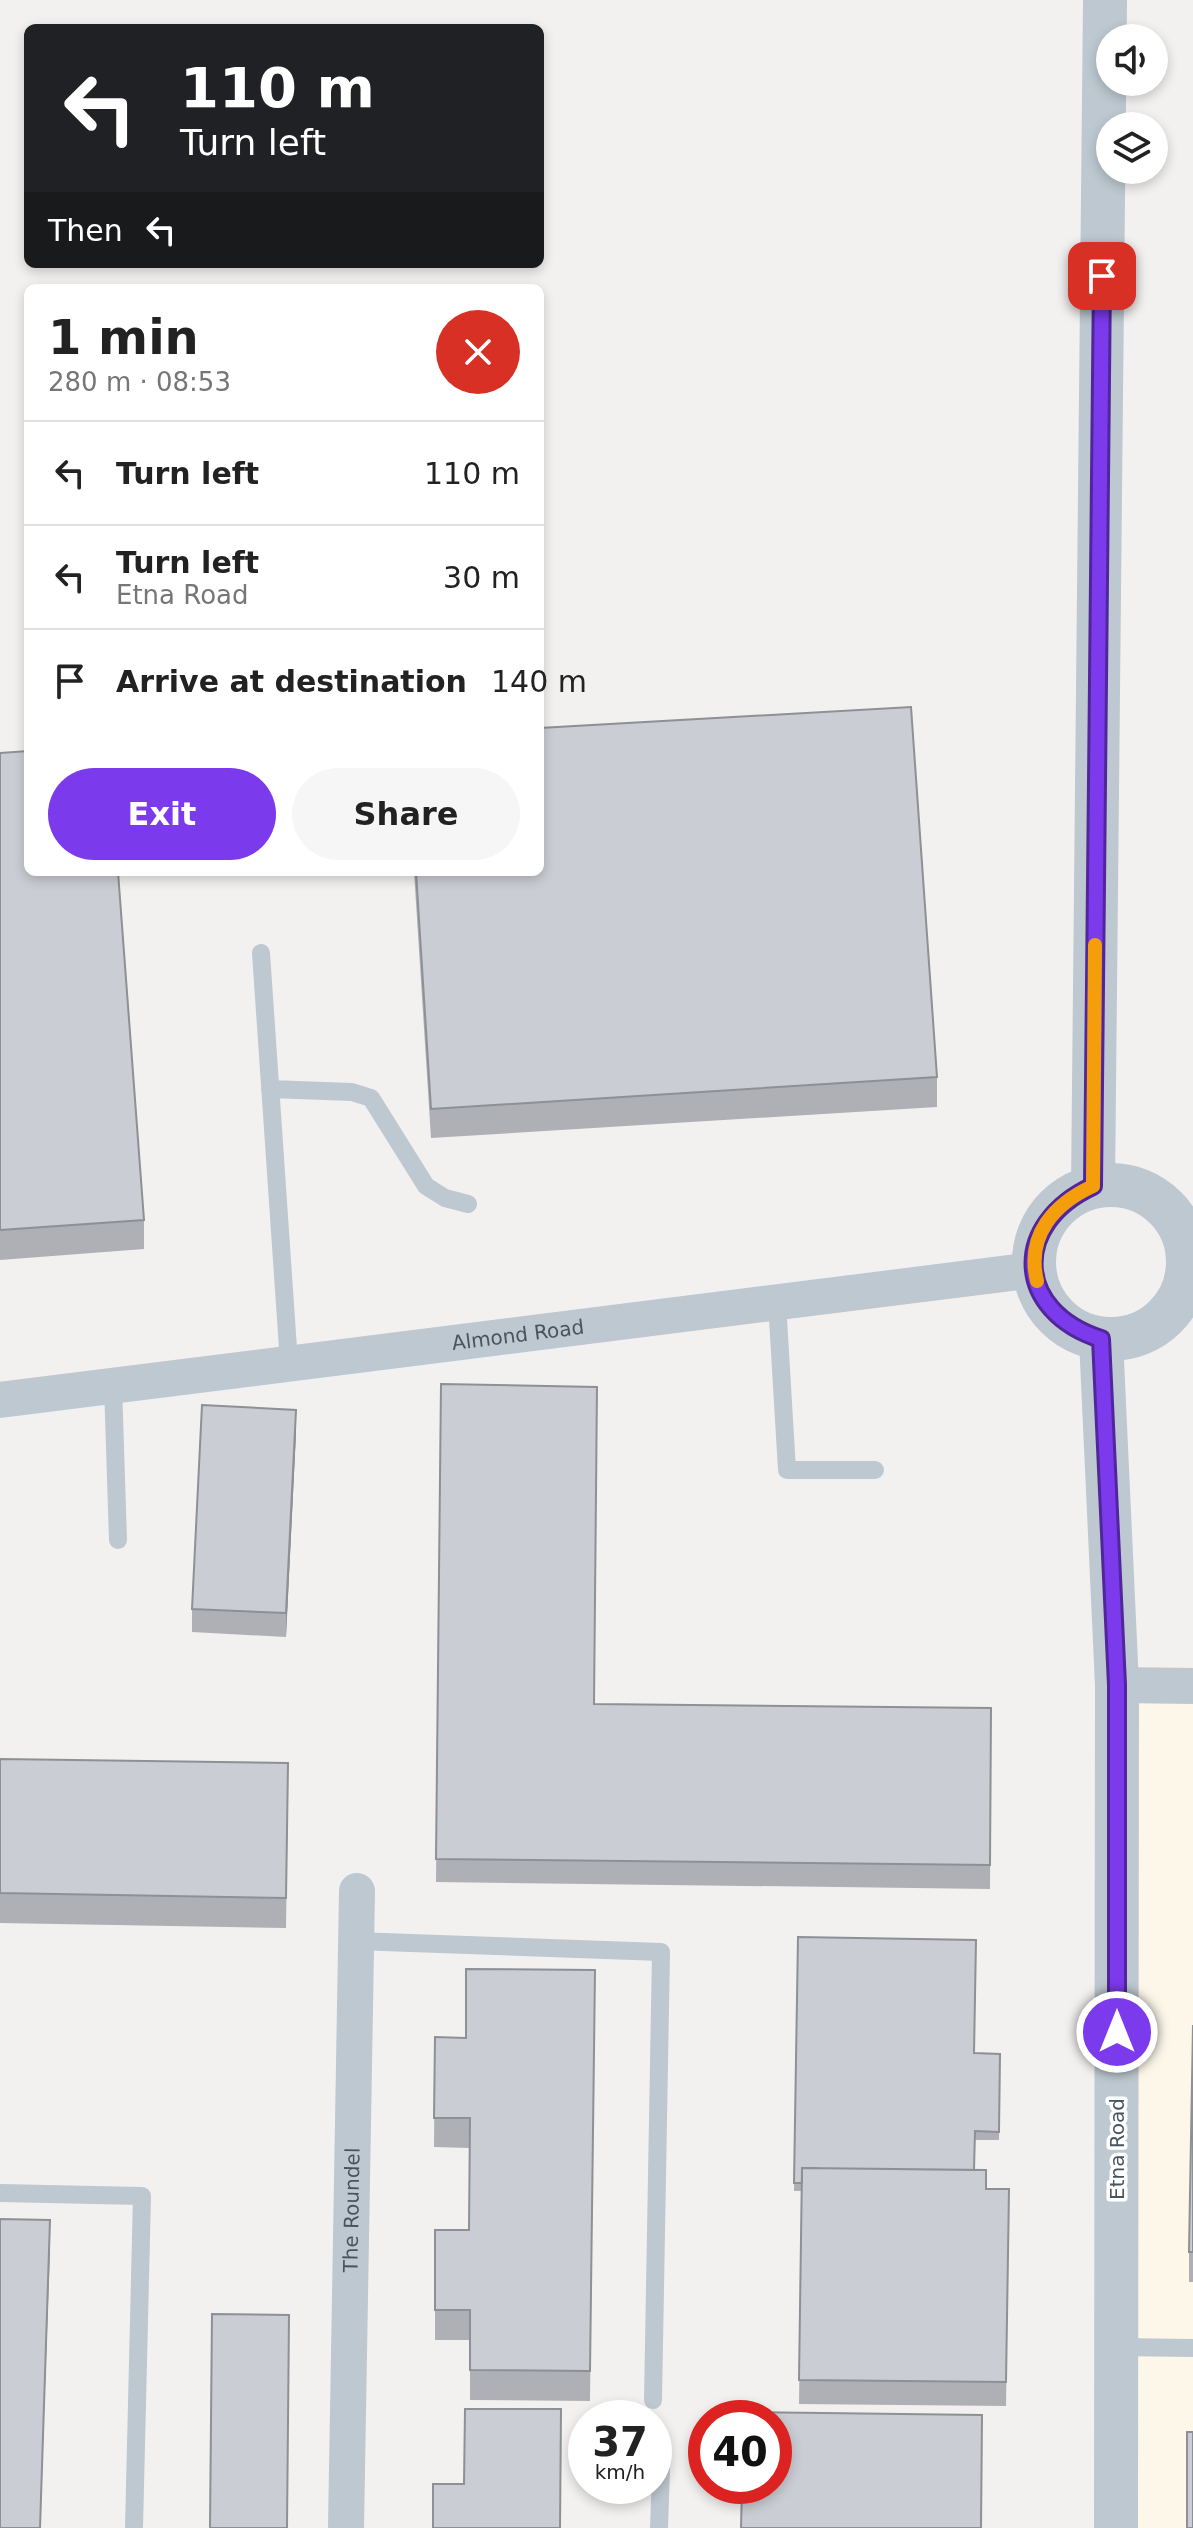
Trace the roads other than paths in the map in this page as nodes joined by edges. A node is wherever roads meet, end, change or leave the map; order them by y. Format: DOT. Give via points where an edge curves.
graph roads {
  1 [pos="1105,0"];
  2 [pos="261,953"];
  3 [pos="270,1089"];
  4 [pos="1093,1186"];
  5 [pos="468,1204"];
  6 [pos="1034,1270"];
  7 [pos="777,1302"];
  8 [pos="1101,1339"];
  9 [pos="289,1363"];
  10 [pos="113,1385"];
  11 [pos="0,1400"];
  12 [pos="875,1470"];
  13 [pos="118,1540"];
  14 [pos="1117,1685"];
  15 [pos="1193,1686"];
  16 [pos="357,1891"];
  17 [pos="355,1941"];
  18 [pos="0,2193"];
  19 [pos="1116,2347"];
  20 [pos="1193,2348"];
  21 [pos="653,2400"];
  22 [pos="660,2504"];
  23 [pos="134,2528"];
  24 [pos="346,2528"];
  25 [pos="659,2528"];
  26 [pos="1116,2528"];
  1 -- 4 [label="street"];
  2 -- 3 [label="lane"];
  3 -- 5 [label="lane" via="352,1092 371,1098 426,1186"];
  3 -- 9 [label="lane"];
  4 -- 6 [label="street" via="1066,1199 1048,1218 1036,1242"];
  4 -- 8 [label="street" via="1120,1184 1146,1192 1168,1208 1182,1230 1189,1258 1186,1284 1174,1309 1154,1327 1129,1338"];
  6 -- 7 [label="street, Almond Road"];
  6 -- 8 [label="street" via="1039,1292 1054,1314 1075,1331"];
  7 -- 9 [label="street, Almond Road"];
  7 -- 12 [label="lane" via="787,1470"];
  8 -- 14 [label="street, Etna Road"];
  9 -- 10 [label="street, Almond Road"];
  10 -- 11 [label="street, Almond Road"];
  10 -- 13 [label="lane"];
  14 -- 15 [label="street"];
  14 -- 19 [label="street, Etna Road"];
  16 -- 17 [label="street, The Roundel"];
  17 -- 21 [label="lane" via="661,1952"];
  17 -- 24 [label="street, The Roundel"];
  18 -- 23 [label="lane" via="142,2196"];
  19 -- 20 [label="lane"];
  19 -- 26 [label="street, Etna Road"];
  22 -- 25 [label="lane"];
}
